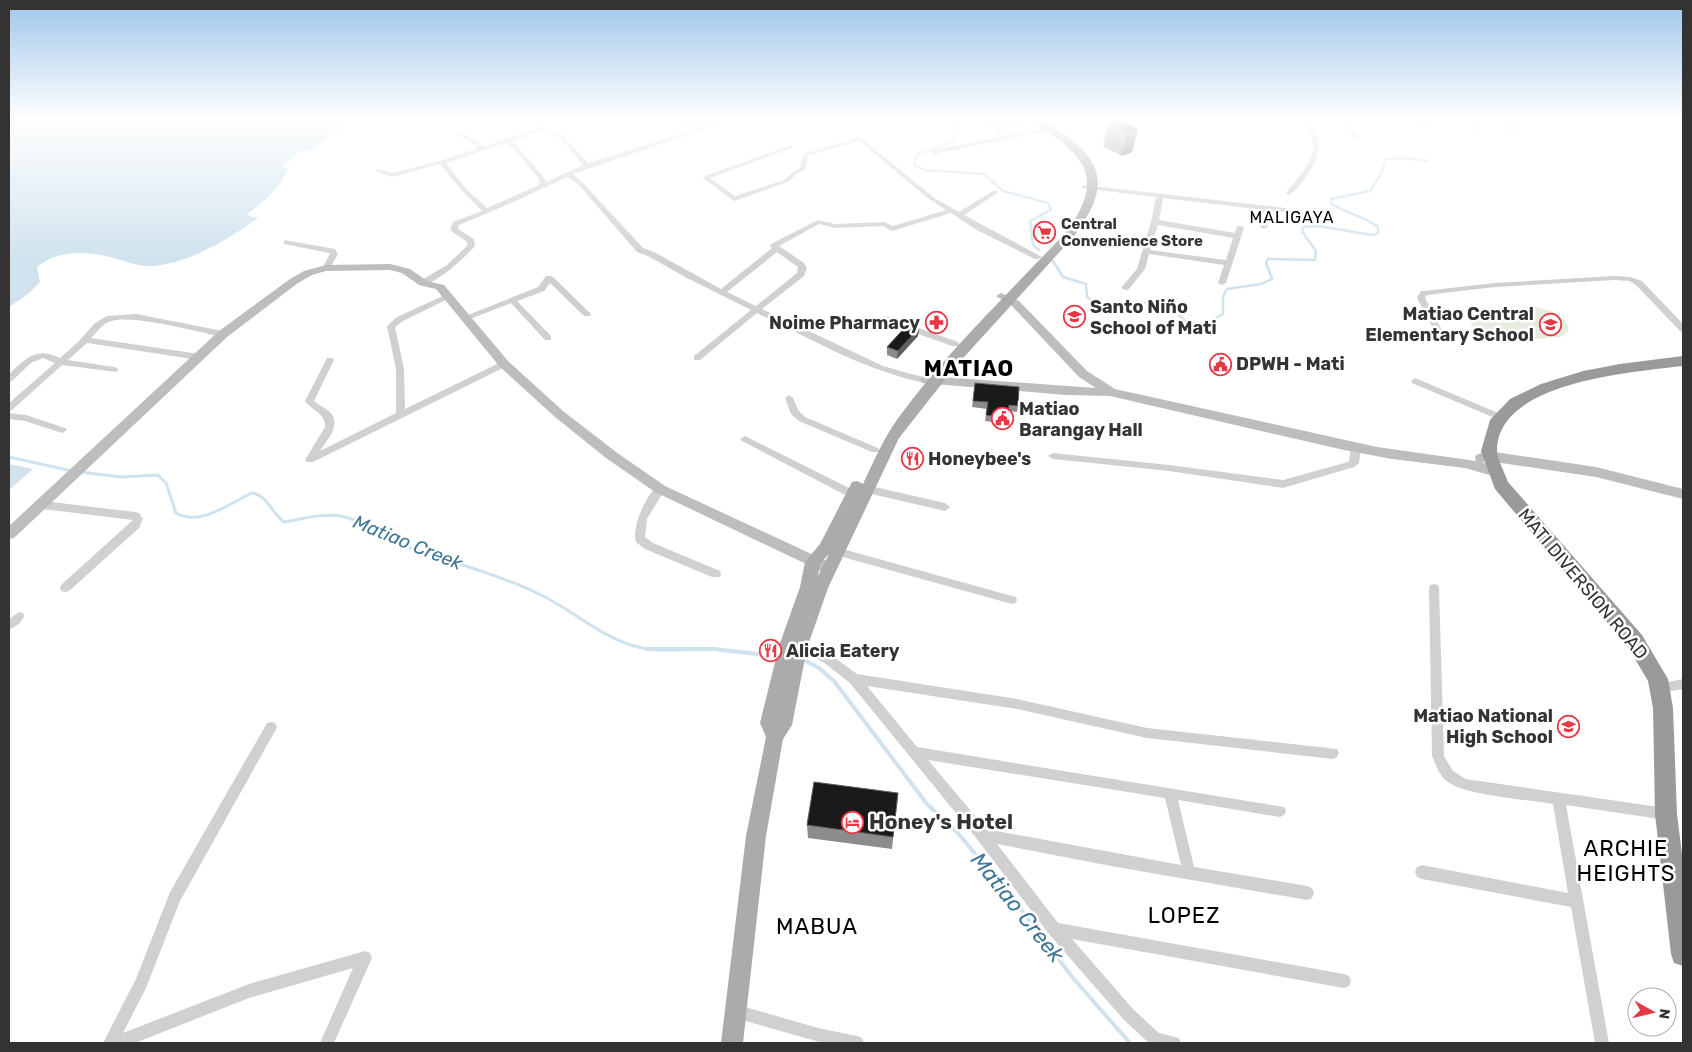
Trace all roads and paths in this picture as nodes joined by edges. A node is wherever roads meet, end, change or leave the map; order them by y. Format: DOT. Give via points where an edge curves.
graph roads {
  1 [pos="422,167"];
  2 [pos="446,167"];
  3 [pos="532,167"];
  4 [pos="584,167"];
  5 [pos="733,167"];
  6 [pos="803,167"];
  7 [pos="892,167"];
  8 [pos="1088,167"];
  9 [pos="1307,167"];
  10 [pos="378,171"];
  11 [pos="568,174"];
  12 [pos="542,185"];
  13 [pos="1089,187"];
  14 [pos="995,192"];
  15 [pos="1288,193"];
  16 [pos="1160,196"];
  17 [pos="1260,208"];
  18 [pos="1285,210"];
  19 [pos="486,211"];
  20 [pos="951,211"];
  21 [pos="959,216"];
  22 [pos="1155,222"];
  23 [pos="1264,227"];
  24 [pos="287,242"];
  25 [pos="776,249"];
  26 [pos="1148,252"];
  27 [pos="1038,257"];
  28 [pos="1229,263"];
  29 [pos="326,268"];
  30 [pos="1222,282"];
  31 [pos="423,283"];
  32 [pos="1125,288"];
  33 [pos="722,294"];
  34 [pos="448,297"];
  35 [pos="1005,297"];
  36 [pos="512,300"];
  37 [pos="758,310"];
  38 [pos="587,314"];
  39 [pos="467,317"];
  40 [pos="885,319"];
  41 [pos="1683,328"];
  42 [pos="223,334"];
  43 [pos="1441,336"];
  44 [pos="548,338"];
  45 [pos="84,340"];
  46 [pos="955,344"];
  47 [pos="200,357"];
  48 [pos="697,358"];
  49 [pos="330,360"];
  50 [pos="1683,361"];
  51 [pos="60,362"];
  52 [pos="504,364"];
  53 [pos="114,370"];
  54 [pos="9,379"];
  55 [pos="931,380"];
  56 [pos="1415,382"];
  57 [pos="1111,392"];
  58 [pos="788,398"];
  59 [pos="9,408"];
  60 [pos="9,416"];
  61 [pos="401,416"];
  62 [pos="1500,418"];
  63 [pos="62,430"];
  64 [pos="745,439"];
  65 [pos="1356,448"];
  66 [pos="875,450"];
  67 [pos="1053,456"];
  68 [pos="1483,463"];
  69 [pos="660,489"];
  70 [pos="859,492"];
  71 [pos="1683,494"];
  72 [pos="43,505"];
  73 [pos="945,507"];
  74 [pos="9,534"];
  75 [pos="831,550"];
  76 [pos="813,562"];
  77 [pos="828,568"];
  78 [pos="716,574"];
  79 [pos="65,588"];
  80 [pos="1434,588"];
  81 [pos="1012,600"];
  82 [pos="19,616"];
  83 [pos="9,625"];
  84 [pos="793,647"];
  85 [pos="854,679"];
  86 [pos="1683,684"];
  87 [pos="1661,688"];
  88 [pos="272,727"];
  89 [pos="913,752"];
  90 [pos="1334,754"];
  91 [pos="1170,794"];
  92 [pos="1558,798"];
  93 [pos="1280,811"];
  94 [pos="1666,814"];
  95 [pos="982,835"];
  96 [pos="1422,872"];
  97 [pos="1189,873"];
  98 [pos="1306,893"];
  99 [pos="1576,901"];
  100 [pos="1054,929"];
  101 [pos="1683,954"];
  102 [pos="1344,981"];
  103 [pos="735,1011"];
  104 [pos="1158,1042"];
  105 [pos="110,1043"];
  106 [pos="117,1043"];
  107 [pos="327,1043"];
  108 [pos="732,1043"];
  109 [pos="857,1043"];
  110 [pos="1174,1043"];
  111 [pos="1602,1043"];
  1 -- 10 [label="street" via="392,175"];
  2 -- 19 [label="street"];
  3 -- 12 [label="street" via="543,180"];
  4 -- 11 [label="street"];
  5 -- 6 [label="street" via="705,177 734,199 786,181"];
  7 -- 20 [label="street"];
  8 -- 13 [label="main road" via="1092,172"];
  9 -- 15 [label="street"];
  11 -- 12 [label="street"];
  11 -- 33 [label="street" via="581,184 640,250"];
  12 -- 19 [label="street"];
  13 -- 16 [label="street"];
  13 -- 27 [label="main road" via="1075,216"];
  13 -- 35 [label="main road" via="1089,207 1080,223"];
  14 -- 21 [label="street"];
  16 -- 17 [label="street"];
  16 -- 22 [label="street"];
  17 -- 18 [label="street"];
  17 -- 23 [label="street"];
  19 -- 31 [label="street" via="453,227 471,241 471,246 450,267"];
  20 -- 21 [label="street"];
  20 -- 25 [label="street" via="892,229 884,224 835,226 818,222 781,241 774,246"];
  21 -- 27 [label="street"];
  22 -- 26 [label="street"];
  22 -- 28 [label="street" via="1239,232"];
  24 -- 29 [label="street" via="332,251 334,254"];
  25 -- 33 [label="street"];
  25 -- 37 [label="street" via="801,266 803,271"];
  26 -- 28 [label="street"];
  26 -- 32 [label="street" via="1137,276"];
  27 -- 35 [label="main road"];
  28 -- 30 [label="street"];
  29 -- 31 [label="street" via="390,267 406,271"];
  29 -- 42 [label="street" via="294,281"];
  31 -- 34 [label="street" via="440,287"];
  33 -- 37 [label="street"];
  34 -- 39 [label="street"];
  34 -- 61 [label="street" via="391,326 400,369"];
  35 -- 46 [label="main road"];
  35 -- 55 [label="main road"];
  35 -- 57 [label="street" via="1083,374"];
  36 -- 38 [label="street" via="541,289 548,278"];
  36 -- 39 [label="street"];
  36 -- 44 [label="street"];
  37 -- 48 [label="street"];
  37 -- 55 [label="street" via="874,363 909,377"];
  39 -- 52 [label="street"];
  40 -- 46 [label="street"];
  41 -- 43 [label="street" via="1639,283 1614,278 1424,293 1422,298"];
  42 -- 45 [label="street" via="136,317 119,317 104,321"];
  42 -- 47 [label="street"];
  45 -- 47 [label="street"];
  45 -- 51 [label="street"];
  46 -- 55 [label="main road"];
  47 -- 72 [label="street"];
  49 -- 61 [label="street" via="309,401 328,415 331,422 310,460"];
  50 -- 62 [label="highway" via="1569,380 1529,394"];
  51 -- 53 [label="street"];
  51 -- 54 [label="street" via="47,355 35,358"];
  51 -- 59 [label="street"];
  52 -- 61 [label="street"];
  52 -- 69 [label="street" via="603,449"];
  55 -- 57 [label="street" via="1066,392"];
  55 -- 66 [label="main road" via="894,418"];
  55 -- 70 [label="main road"];
  56 -- 62 [label="street"];
  57 -- 65 [label="street"];
  58 -- 66 [label="street" via="794,412 802,419"];
  60 -- 63 [label="street"];
  62 -- 68 [label="highway" via="1490,437"];
  64 -- 70 [label="street"];
  65 -- 67 [label="street" via="1351,465 1283,484"];
  65 -- 68 [label="street" via="1404,457"];
  66 -- 70 [label="main road"];
  68 -- 71 [label="street" via="1596,472"];
  68 -- 87 [label="highway, MATI DIVERSION ROAD" via="1635,641"];
  69 -- 76 [label="street"];
  69 -- 78 [label="street" via="643,518 640,539 649,546"];
  70 -- 73 [label="street"];
  70 -- 75 [label="main road"];
  72 -- 74 [label="street"];
  72 -- 79 [label="street" via="138,519"];
  75 -- 76 [label="main road"];
  75 -- 77 [label="main road"];
  75 -- 81 [label="street"];
  76 -- 77 [label="street"];
  76 -- 84 [label="main road"];
  77 -- 84 [label="main road"];
  80 -- 92 [label="street" via="1438,756 1442,768 1456,782 1466,786"];
  82 -- 83 [label="street"];
  84 -- 85 [label="street" via="821,654"];
  84 -- 103 [label="main road" via="783,725 774,737 756,836"];
  85 -- 89 [label="street"];
  85 -- 90 [label="street" via="1017,704 1147,732"];
  86 -- 87 [label="street"];
  87 -- 94 [label="highway, MATI DIVERSION ROAD"];
  88 -- 105 [label="street" via="175,897 141,983"];
  89 -- 91 [label="street"];
  89 -- 95 [label="street"];
  91 -- 93 [label="street"];
  91 -- 97 [label="street"];
  92 -- 94 [label="street"];
  92 -- 99 [label="street"];
  94 -- 101 [label="highway, MATI DIVERSION ROAD"];
  95 -- 97 [label="street"];
  95 -- 100 [label="street"];
  96 -- 99 [label="street"];
  97 -- 98 [label="street"];
  99 -- 111 [label="street"];
  100 -- 102 [label="street"];
  100 -- 104 [label="street" via="1128,1014"];
  103 -- 108 [label="main road"];
  103 -- 109 [label="street"];
  104 -- 110 [label="street"];
  106 -- 107 [label="street" via="249,991 365,958"];
}
